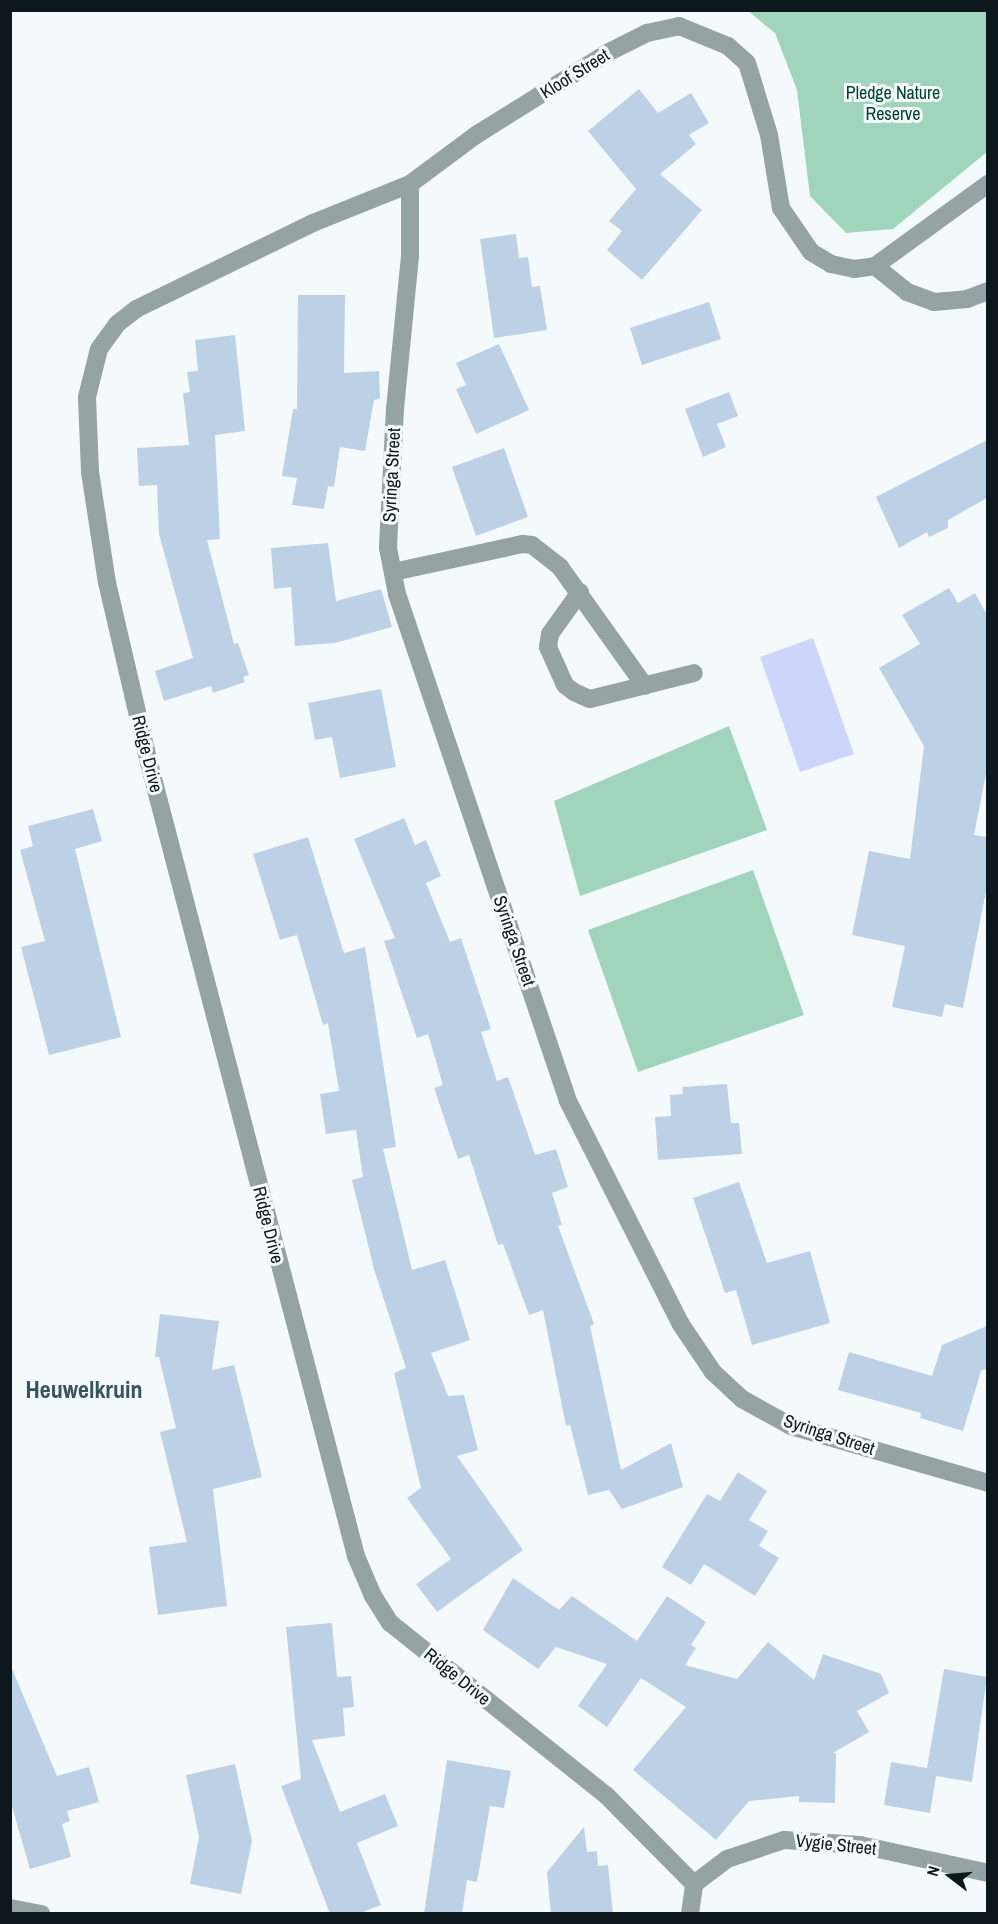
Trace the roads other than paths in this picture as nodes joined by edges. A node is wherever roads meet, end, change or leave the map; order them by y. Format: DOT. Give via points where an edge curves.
graph roads {
  1 [pos="410,184"];
  2 [pos="987,184"];
  3 [pos="875,266"];
  4 [pos="987,291"];
  5 [pos="87,397"];
  6 [pos="393,572"];
  7 [pos="580,592"];
  8 [pos="694,673"];
  9 [pos="645,686"];
  10 [pos="987,1483"];
  11 [pos="987,1873"];
  12 [pos="693,1884"];
  13 [pos="10,1908"];
  14 [pos="41,1914"];
  15 [pos="690,1914"];
  1 -- 3 [label="street, Kloof Street" via="476,135 607,53 647,33 680,26 728,46 747,63 769,135 782,208 795,233 811,252 831,264 854,269"];
  1 -- 5 [label="street, Kloof Street" via="314,223 136,309 117,324 99,348"];
  1 -- 6 [label="street, Syringa Street" via="410,256 395,408 388,548"];
  2 -- 3 [label="street"];
  3 -- 4 [label="street" via="907,292 934,303 967,299"];
  5 -- 12 [label="street, Ridge Drive" via="90,472 106,583 149,763 356,1556 390,1623 607,1796"];
  6 -- 7 [label="street" via="523,544 545,553"];
  6 -- 10 [label="street, Syringa Street" via="568,1101 680,1323 713,1372 742,1399 791,1426"];
  7 -- 9 [label="street"];
  7 -- 9 [label="street" via="549,641 550,653 565,685 590,699"];
  8 -- 9 [label="street"];
  11 -- 12 [label="street, Vygie Street" via="860,1845 784,1840 727,1859"];
  12 -- 15 [label="street"];
  13 -- 14 [label="street"];
}
